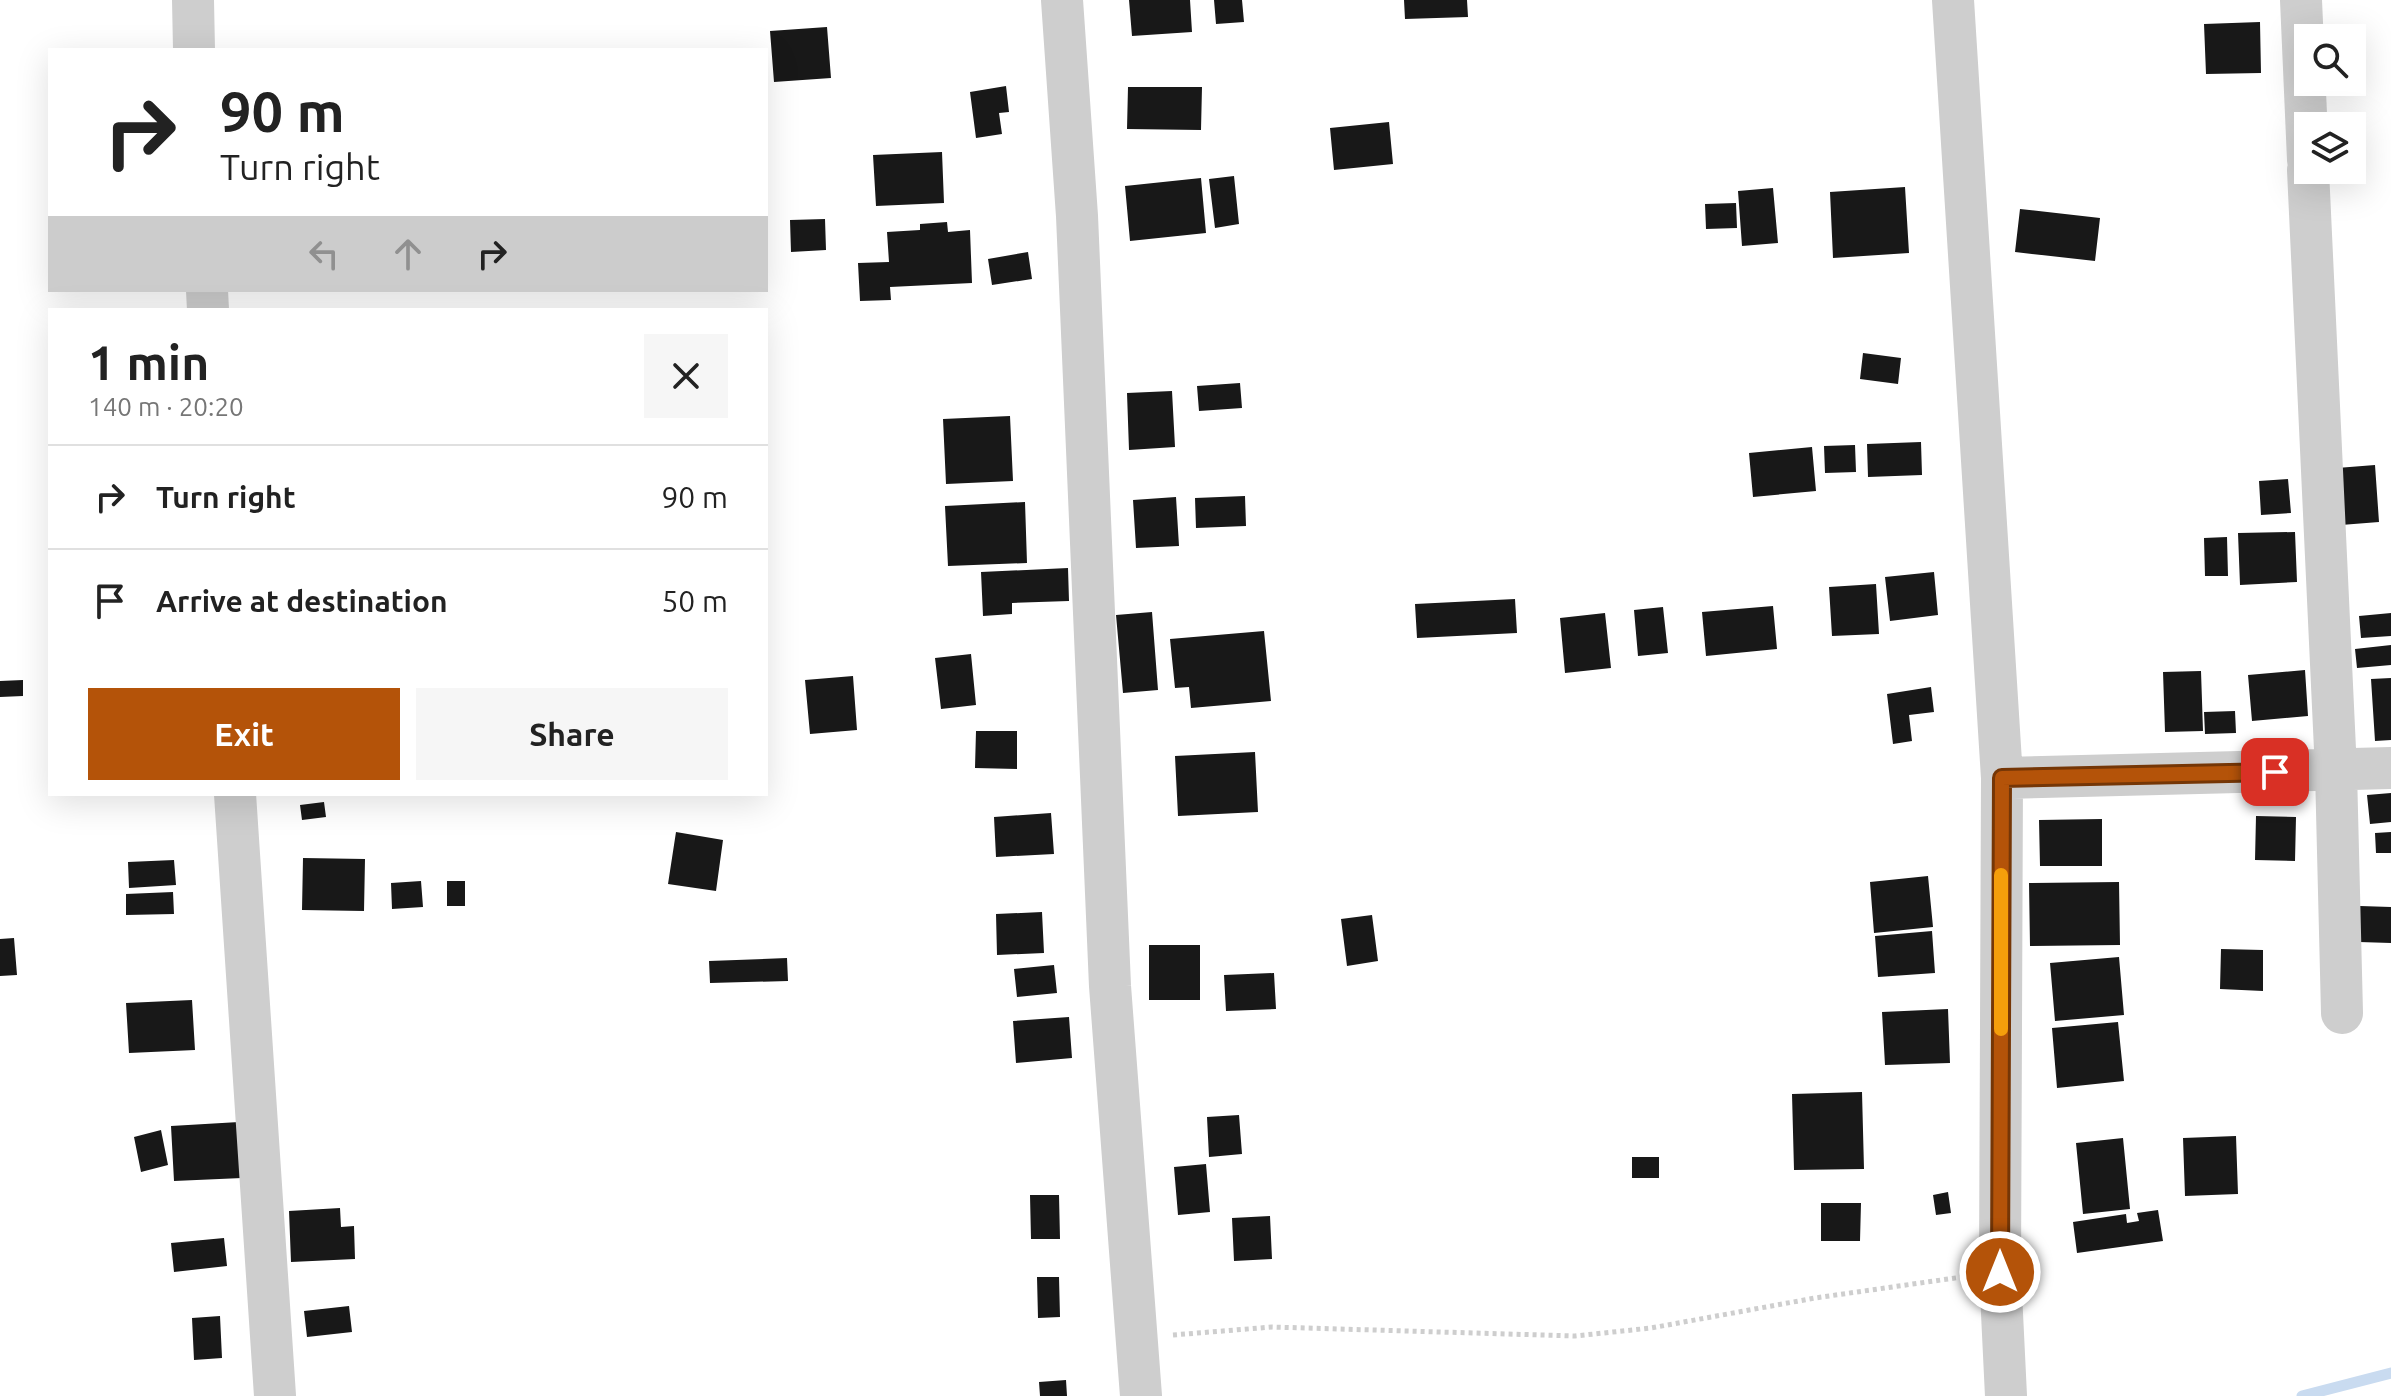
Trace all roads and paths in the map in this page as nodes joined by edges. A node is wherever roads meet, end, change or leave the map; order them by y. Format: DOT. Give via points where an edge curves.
graph roads {
  1 [pos="193,0"];
  2 [pos="1062,0"];
  3 [pos="1953,0"];
  4 [pos="2301,0"];
  5 [pos="194,48"];
  6 [pos="2306,112"];
  7 [pos="2309,184"];
  8 [pos="2391,768"];
  9 [pos="2336,771"];
  10 [pos="2002,778"];
  11 [pos="235,796"];
  12 [pos="2342,1013"];
  13 [pos="2000,1272"];
  14 [pos="1137,1340"];
  15 [pos="275,1396"];
  16 [pos="1141,1396"];
  17 [pos="2006,1396"];
  1 -- 5 [label="street"];
  2 -- 14 [label="street" via="1077,216 1110,986"];
  3 -- 10 [label="street"];
  4 -- 6 [label="street"];
  7 -- 9 [label="street"];
  8 -- 9 [label="street"];
  9 -- 10 [label="street"];
  9 -- 12 [label="street"];
  10 -- 13 [label="street"];
  11 -- 15 [label="street"];
  13 -- 14 [label="path" via="1575,1336 1272,1327"];
  13 -- 17 [label="street"];
  14 -- 16 [label="street"];
}
